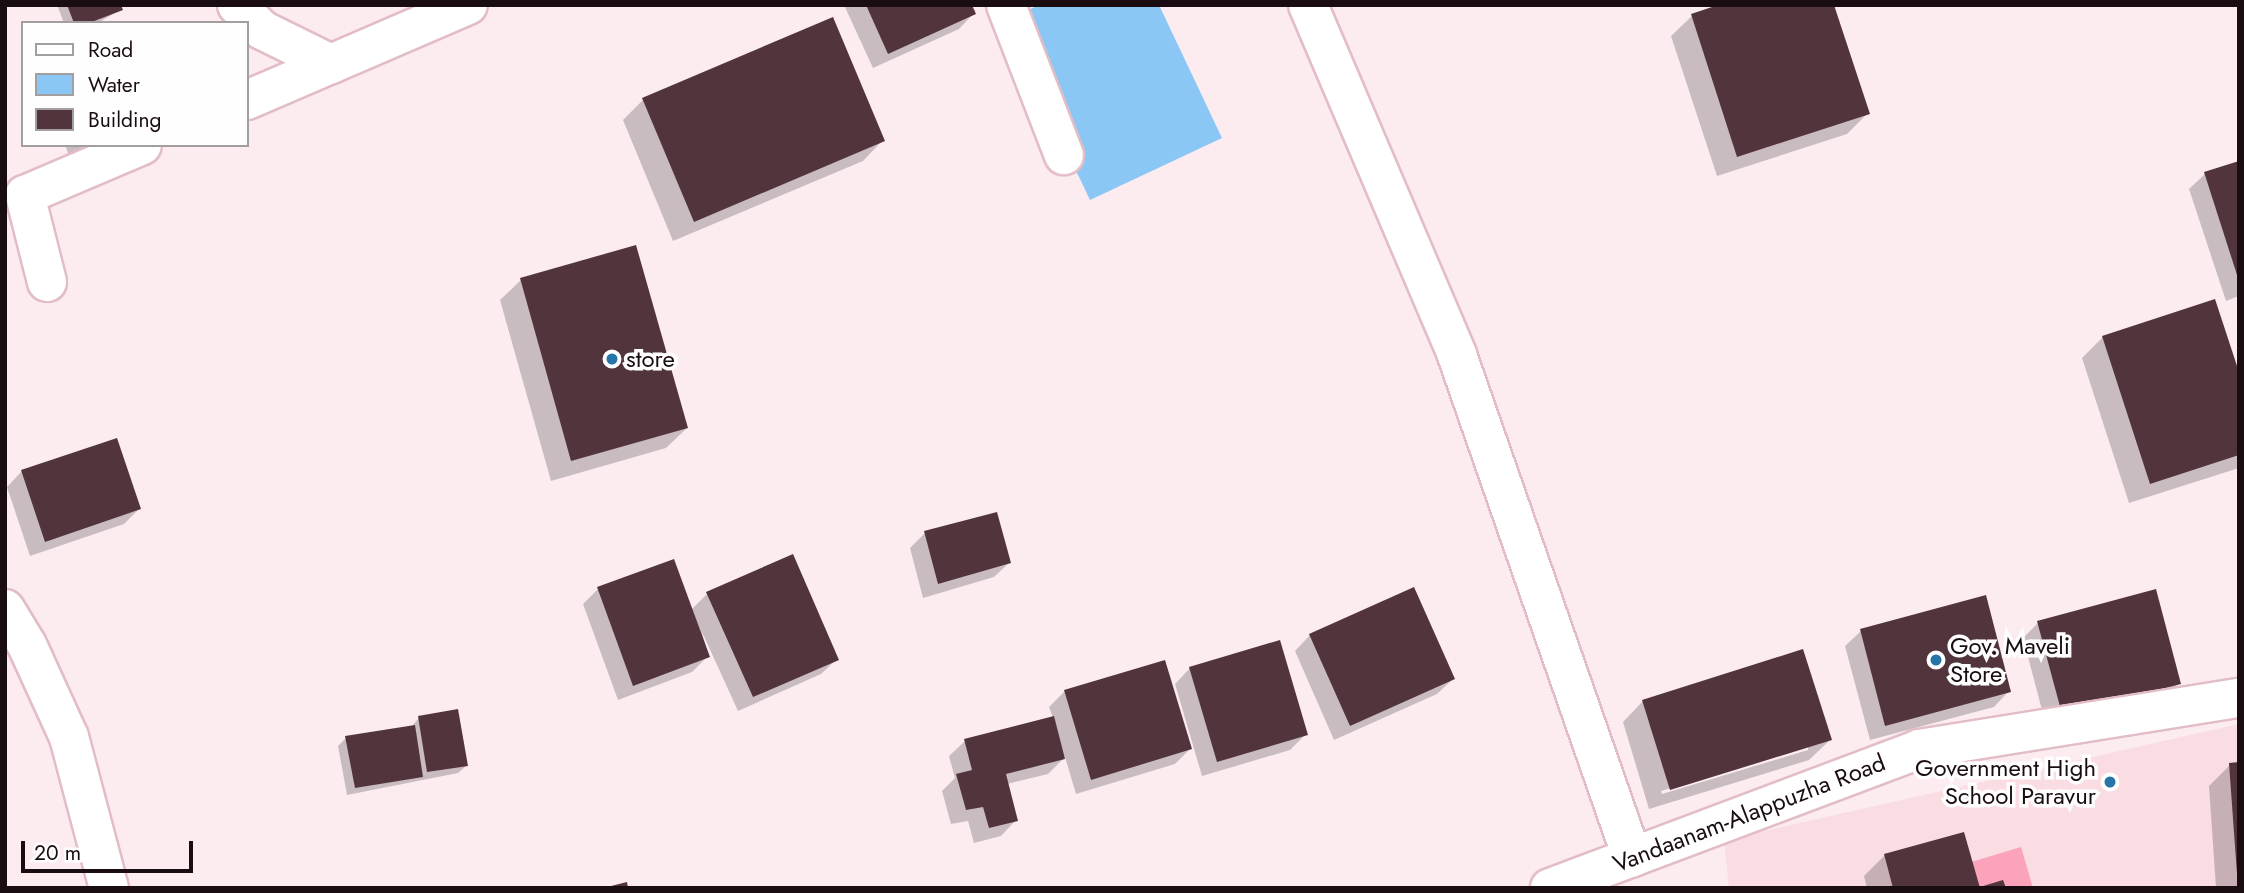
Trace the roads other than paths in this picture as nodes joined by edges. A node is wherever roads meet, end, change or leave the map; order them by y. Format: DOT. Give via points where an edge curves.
graph roads {
  1 [pos="237,5"];
  2 [pos="468,5"];
  3 [pos="1006,5"];
  4 [pos="1308,5"];
  5 [pos="331,64"];
  6 [pos="248,100"];
  7 [pos="137,147"];
  8 [pos="1064,155"];
  9 [pos="47,282"];
  10 [pos="5,609"];
  11 [pos="2239,698"];
  12 [pos="1632,857"];
  13 [pos="1560,886"];
  14 [pos="109,888"];
  1 -- 5 [label="street" via="262,30"];
  2 -- 5 [label="street"];
  3 -- 8 [label="street"];
  4 -- 12 [label="street" via="1457,355"];
  5 -- 6 [label="street"];
  7 -- 9 [label="street" via="25,195"];
  10 -- 14 [label="street" via="27,645 69,737"];
  11 -- 12 [label="street, Vandaanam-Alappuzha Road" via="1919,749"];
  12 -- 13 [label="street, Vandaanam-Alappuzha Road"];
}
